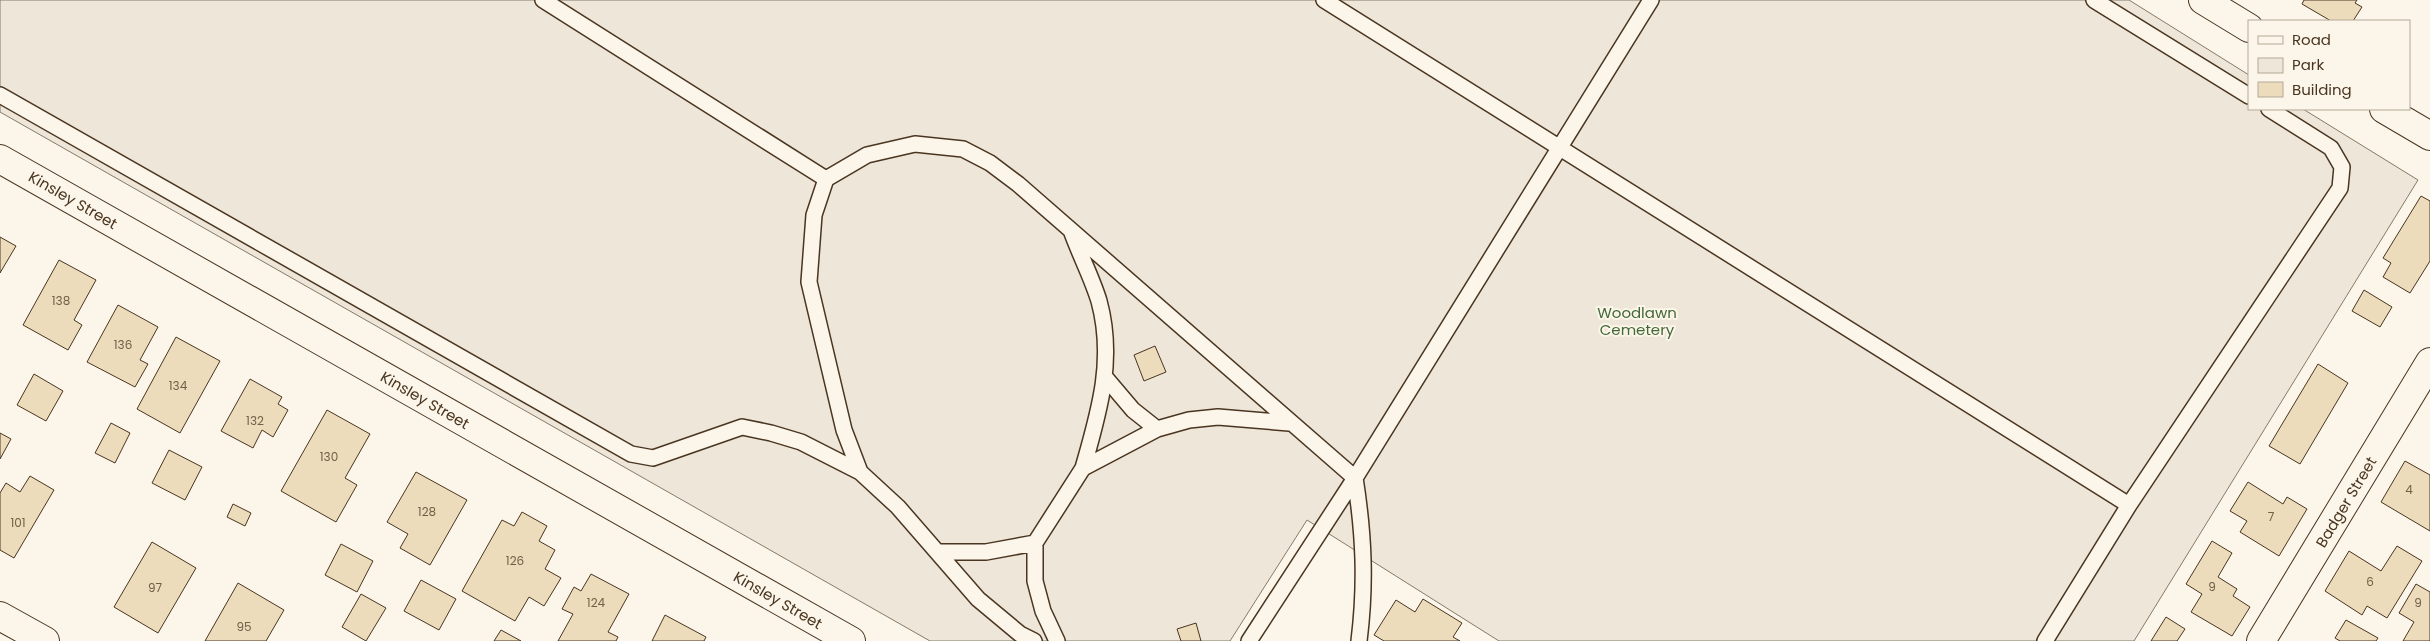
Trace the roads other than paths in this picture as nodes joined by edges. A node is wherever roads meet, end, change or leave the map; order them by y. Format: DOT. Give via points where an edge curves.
graph roads {
  1 [pos="543,0"];
  2 [pos="1324,0"];
  3 [pos="1651,0"];
  4 [pos="2094,0"];
  5 [pos="2203,0"];
  6 [pos="2248,27"];
  7 [pos="0,95"];
  8 [pos="2248,95"];
  9 [pos="2271,110"];
  10 [pos="2386,110"];
  11 [pos="2430,136"];
  12 [pos="1559,148"];
  13 [pos="0,159"];
  14 [pos="826,179"];
  15 [pos="1070,229"];
  16 [pos="2430,362"];
  17 [pos="1105,377"];
  18 [pos="1289,423"];
  19 [pos="1157,429"];
  20 [pos="1083,468"];
  21 [pos="860,472"];
  22 [pos="1355,478"];
  23 [pos="2129,505"];
  24 [pos="1035,543"];
  25 [pos="938,552"];
  26 [pos="0,616"];
  27 [pos="45,641"];
  28 [pos="851,641"];
  29 [pos="1034,641"];
  30 [pos="1057,641"];
  31 [pos="1249,641"];
  32 [pos="1359,641"];
  33 [pos="2045,641"];
  34 [pos="2261,641"];
  1 -- 14 [label="lane"];
  2 -- 12 [label="lane"];
  3 -- 12 [label="lane"];
  4 -- 8 [label="lane"];
  5 -- 6 [label="main road"];
  7 -- 21 [label="lane" via="631,454 653,458 742,427 801,442"];
  9 -- 23 [label="lane" via="2331,148 2342,167 2340,188"];
  10 -- 11 [label="main road"];
  12 -- 22 [label="lane"];
  12 -- 23 [label="lane"];
  13 -- 28 [label="main road, Kinsley Street"];
  14 -- 15 [label="lane" via="867,155 892,148 915,144 963,149 997,168"];
  14 -- 21 [label="lane" via="814,215 809,282 844,430"];
  15 -- 17 [label="lane" via="1099,302"];
  15 -- 18 [label="lane"];
  16 -- 34 [label="main road, Badger Street"];
  17 -- 19 [label="lane" via="1132,410"];
  17 -- 20 [label="lane" via="1100,409"];
  18 -- 19 [label="lane" via="1218,416"];
  18 -- 22 [label="lane"];
  19 -- 20 [label="lane"];
  20 -- 24 [label="lane"];
  21 -- 25 [label="lane" via="898,507"];
  22 -- 31 [label="lane"];
  22 -- 32 [label="lane" via="1363,530"];
  23 -- 33 [label="lane"];
  24 -- 25 [label="lane" via="986,552"];
  24 -- 30 [label="lane" via="1035,581 1043,611"];
  25 -- 29 [label="lane" via="978,599 1020,634"];
  26 -- 27 [label="main road"];
}
